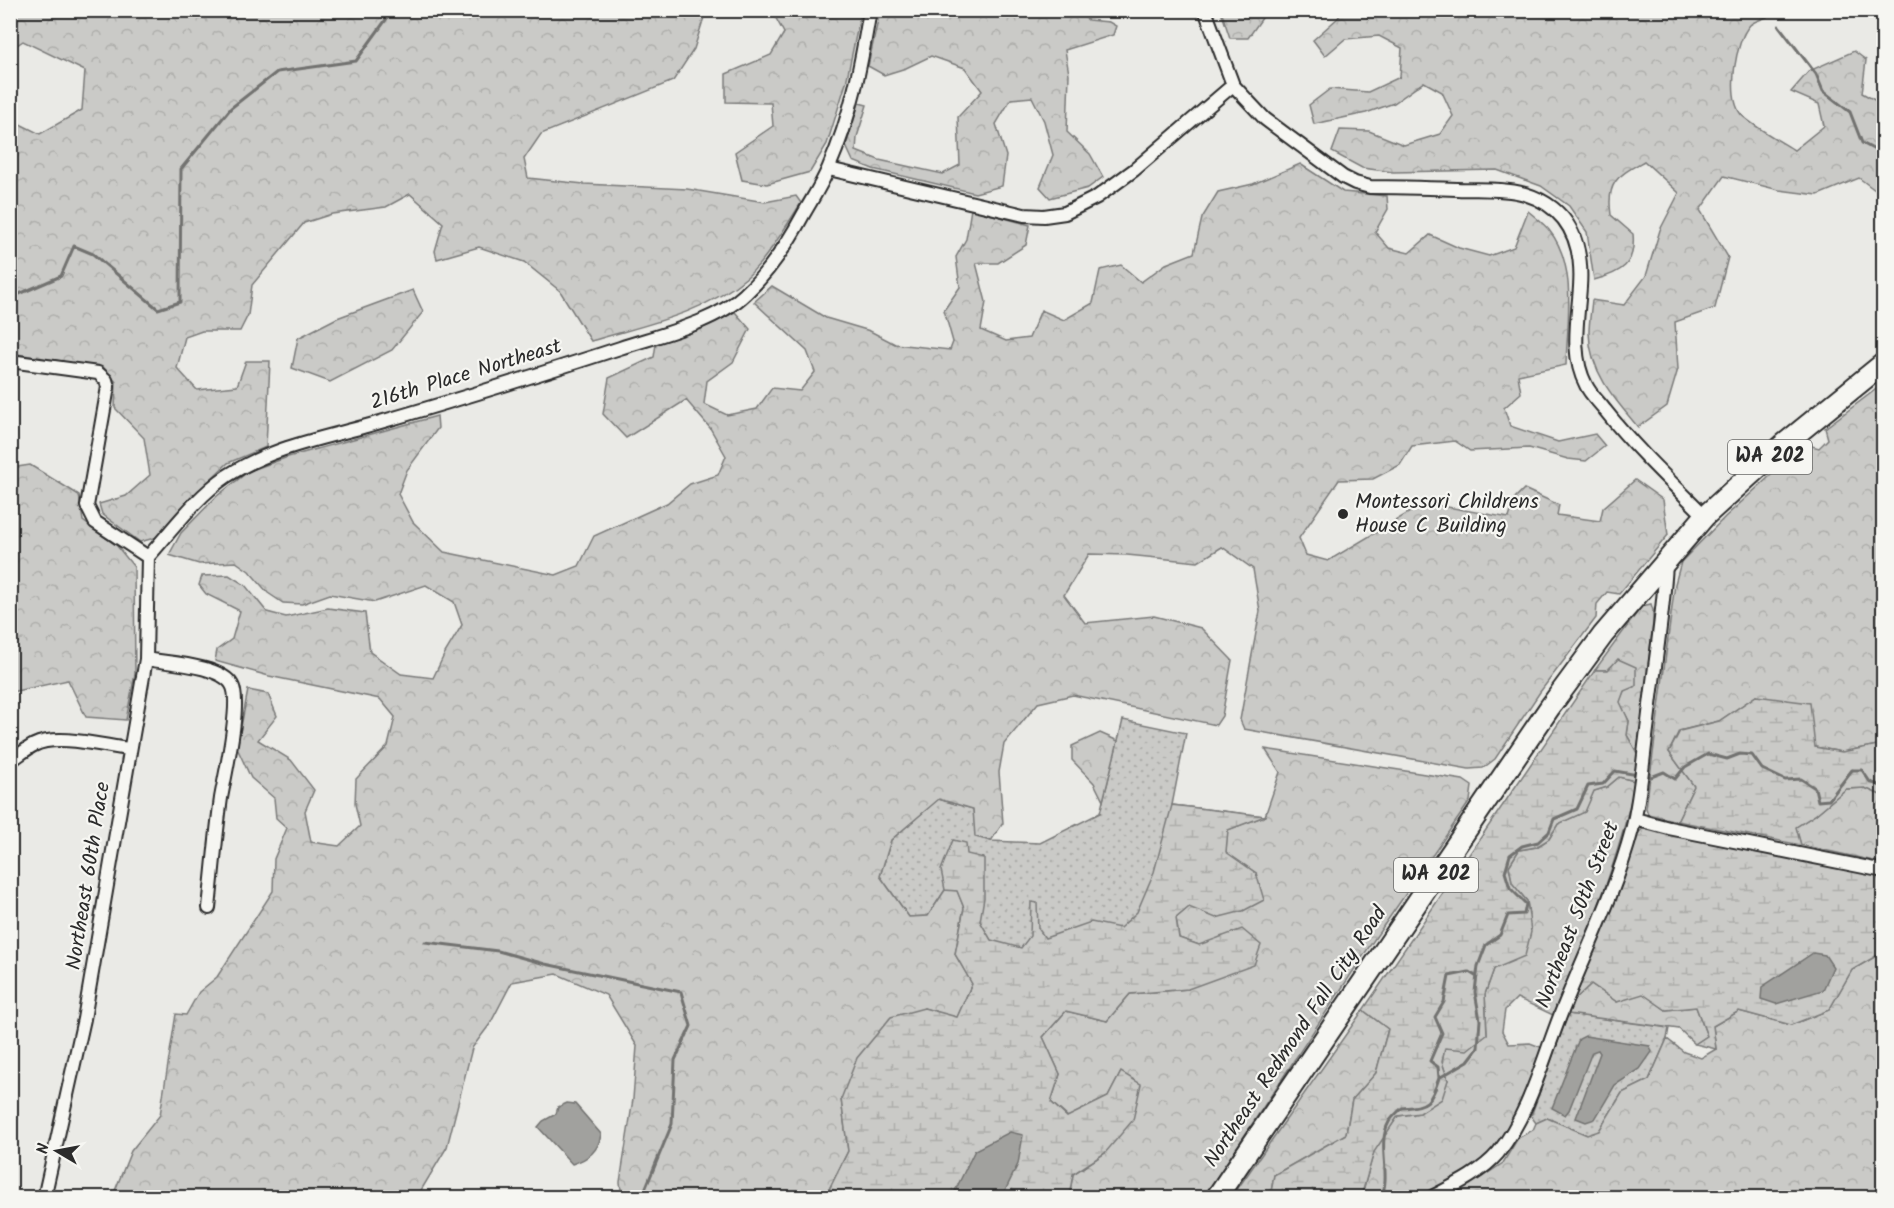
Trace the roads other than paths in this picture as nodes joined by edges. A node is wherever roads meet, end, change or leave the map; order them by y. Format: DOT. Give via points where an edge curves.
graph roads {
  1 [pos="870,10"];
  2 [pos="1204,10"];
  3 [pos="1233,85"];
  4 [pos="829,169"];
  5 [pos="10,361"];
  6 [pos="1884,363"];
  7 [pos="1705,516"];
  8 [pos="148,557"];
  9 [pos="1666,562"];
  10 [pos="146,659"];
  11 [pos="129,749"];
  12 [pos="10,761"];
  13 [pos="1635,819"];
  14 [pos="1884,871"];
  15 [pos="208,908"];
  16 [pos="44,1197"];
  17 [pos="1216,1197"];
  18 [pos="1430,1197"];
  1 -- 4 [label="street, 216th Place Northeast" via="858,80"];
  2 -- 3 [label="street"];
  3 -- 4 [label="street" via="1134,170 1098,197 1065,213 1024,215"];
  3 -- 7 [label="street" via="1265,119 1355,183 1370,187 1524,194 1558,213 1578,246 1581,271 1577,362 1586,386 1643,454"];
  4 -- 8 [label="street, 216th Place Northeast" via="764,276 721,311 520,380 258,458 197,501"];
  5 -- 8 [label="street" via="98,374 106,380 108,387 87,506 96,522"];
  6 -- 7 [label="main road, Northeast Redmond Fall City Road / WA 202"];
  7 -- 9 [label="main road, Northeast Redmond Fall City Road / WA 202"];
  8 -- 10 [label="street, Northeast 60th Place"];
  9 -- 13 [label="street, Northeast 50th Street"];
  9 -- 17 [label="main road, Northeast Redmond Fall City Road / WA 202" via="1603,635 1550,707"];
  10 -- 11 [label="street, Northeast 60th Place"];
  10 -- 15 [label="street" via="222,675 232,683 236,695"];
  11 -- 12 [label="street" via="52,740 35,744"];
  11 -- 16 [label="street, Northeast 60th Place" via="84,1019"];
  13 -- 14 [label="street"];
  13 -- 18 [label="street, Northeast 50th Street" via="1609,898 1533,1089 1512,1131 1479,1170"];
}
